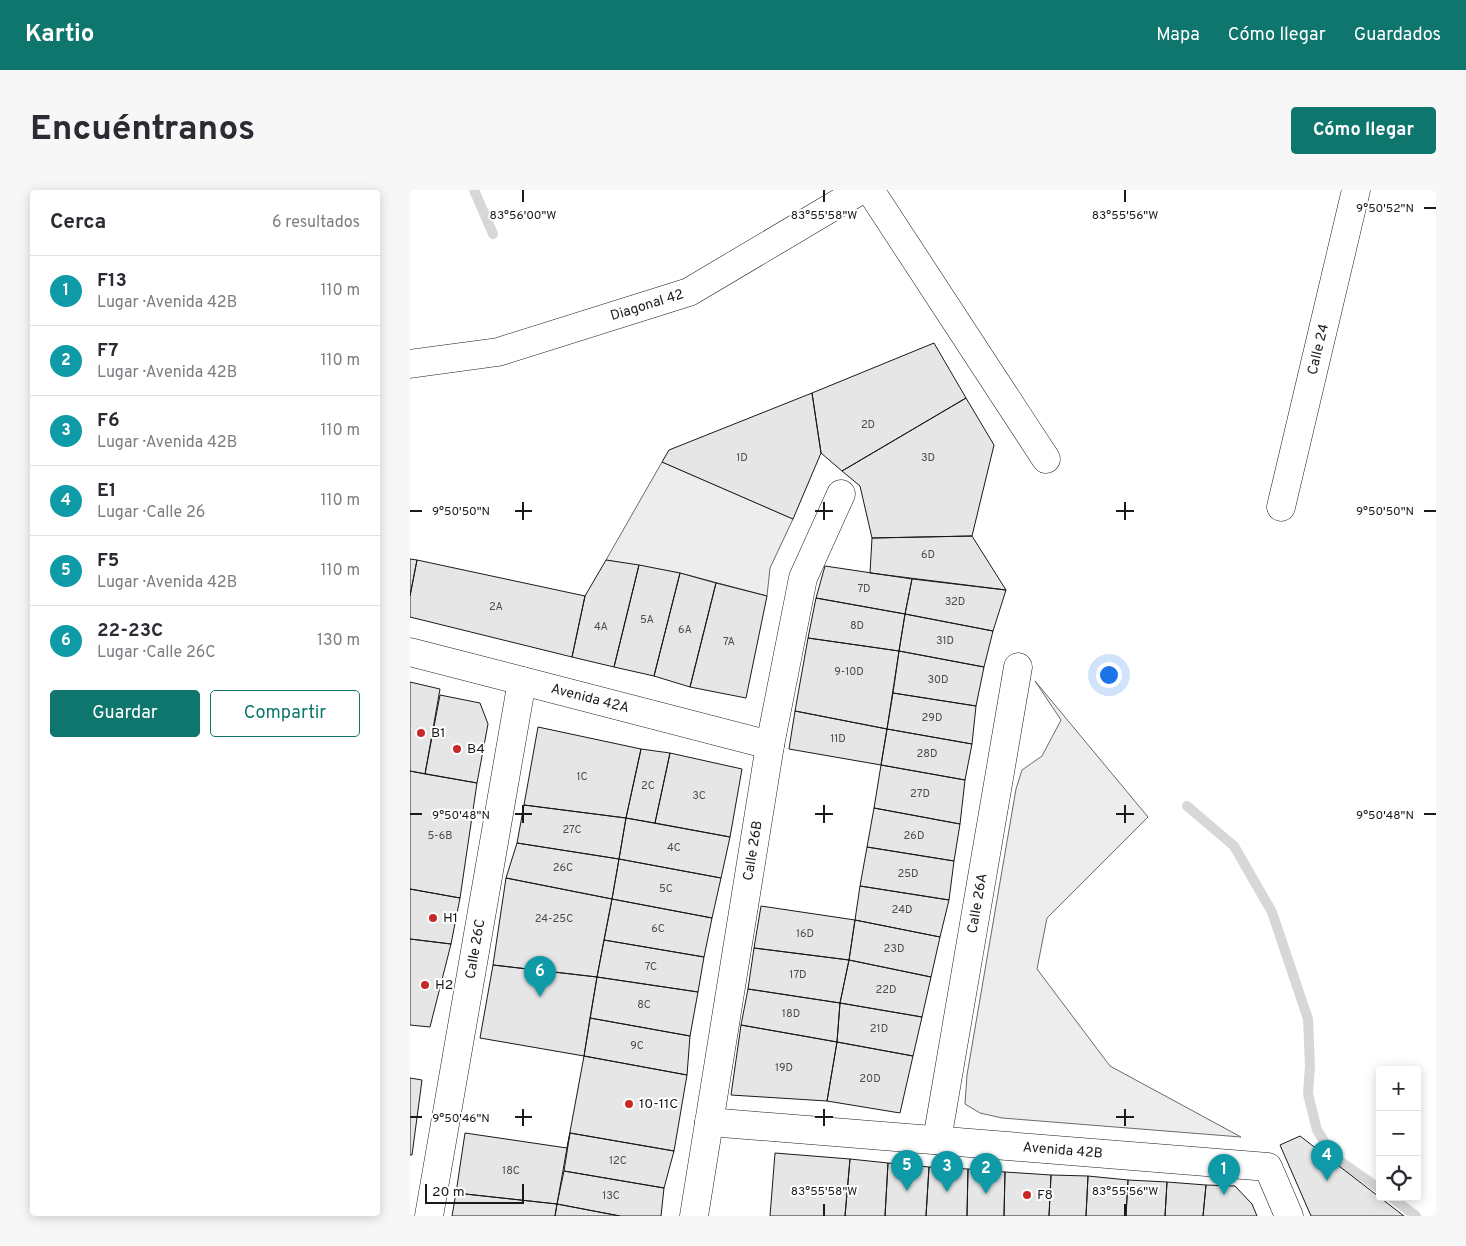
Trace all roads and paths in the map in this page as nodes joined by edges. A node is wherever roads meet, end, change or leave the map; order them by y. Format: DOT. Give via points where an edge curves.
graph roads {
  1 [pos="861,190"];
  2 [pos="870,190"];
  3 [pos="1356,190"];
  4 [pos="410,364"];
  5 [pos="1046,459"];
  6 [pos="841,494"];
  7 [pos="1281,507"];
  8 [pos="410,652"];
  9 [pos="1018,667"];
  10 [pos="522,681"];
  11 [pos="770,745"];
  12 [pos="709,1122"];
  13 [pos="937,1140"];
  14 [pos="429,1216"];
  15 [pos="694,1216"];
  16 [pos="1289,1216"];
  1 -- 4 [label="street, Diagonal 42" via="689,292 498,352"];
  2 -- 5 [label="street"];
  3 -- 7 [label="street, Calle 24"];
  6 -- 11 [label="street, Calle 26B" via="804,578"];
  8 -- 10 [label="street, Avenida 42A"];
  9 -- 13 [label="street, Calle 26A"];
  10 -- 11 [label="street, Avenida 42A"];
  10 -- 14 [label="street, Calle 26C"];
  11 -- 12 [label="street, Calle 26B"];
  12 -- 13 [label="street, Avenida 42B"];
  12 -- 15 [label="street, Calle 26B"];
  13 -- 16 [label="street, Avenida 42B" via="1268,1167"];
}
